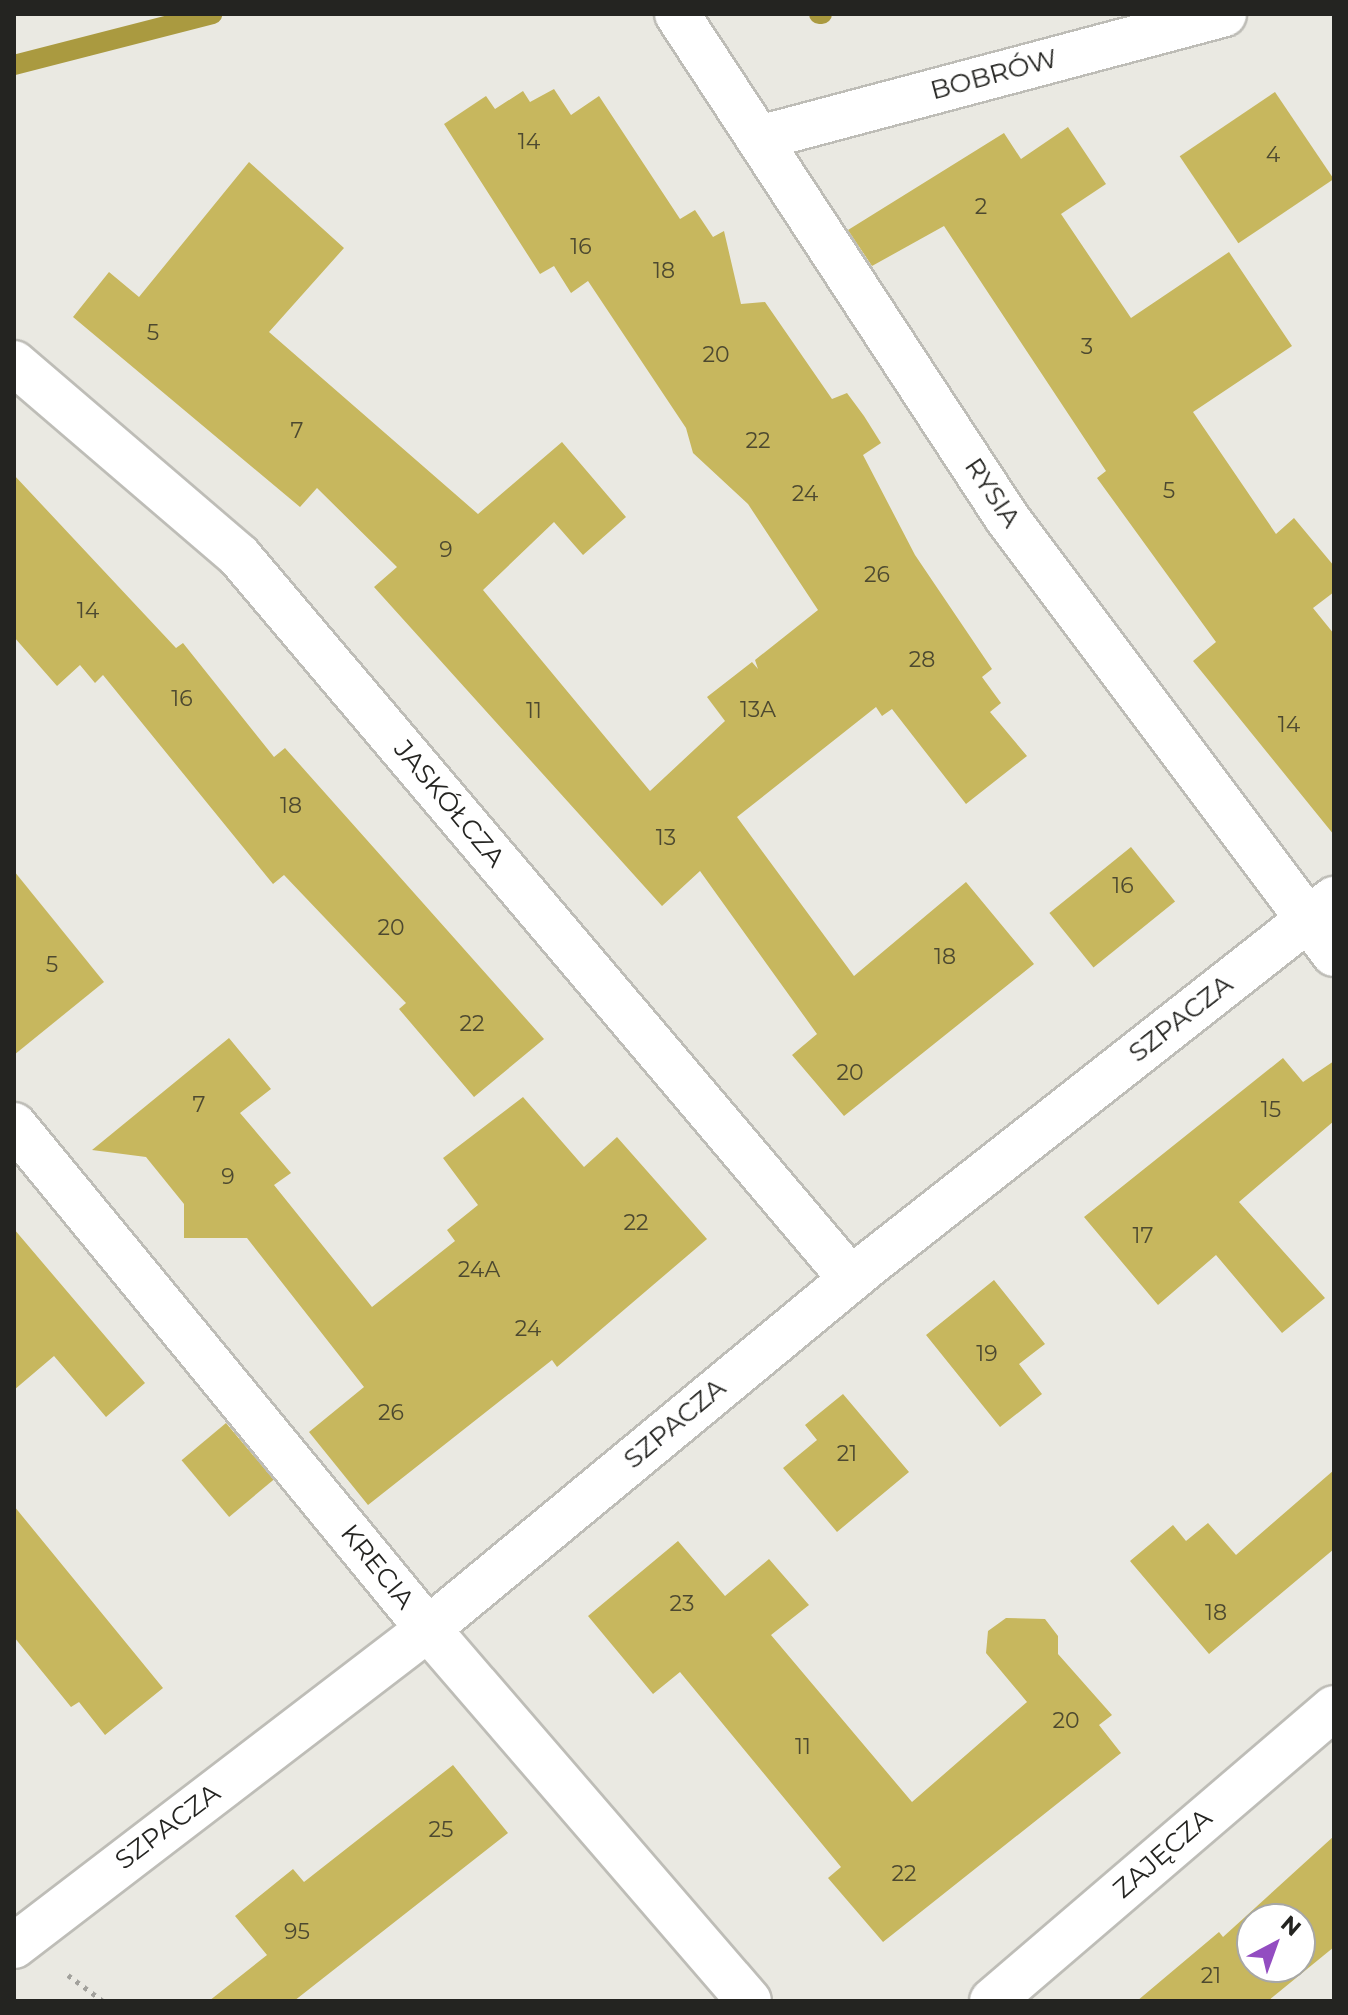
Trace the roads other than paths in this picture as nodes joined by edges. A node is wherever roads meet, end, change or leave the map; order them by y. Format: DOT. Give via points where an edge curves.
graph roads {
  1 [pos="677,14"];
  2 [pos="1224,14"];
  3 [pos="763,137"];
  4 [pos="14,363"];
  5 [pos="1320,910"];
  6 [pos="1334,954"];
  7 [pos="14,1125"];
  8 [pos="851,1279"];
  9 [pos="428,1629"];
  10 [pos="1334,1708"];
  11 [pos="14,1946"];
  12 [pos="749,2001"];
  13 [pos="992,2001"];
  1 -- 3 [label="street, RYSIA"];
  2 -- 3 [label="street, BOBRÓW"];
  3 -- 5 [label="street, RYSIA" via="1007,518"];
  4 -- 8 [label="street, JASKÓŁCZA" via="239,556"];
  5 -- 6 [label="street, RYSIA"];
  5 -- 8 [label="street, SZPACZA"];
  7 -- 9 [label="street, KRECIA"];
  8 -- 9 [label="street, SZPACZA"];
  9 -- 11 [label="street, SZPACZA"];
  9 -- 12 [label="street, KRECIA"];
  10 -- 13 [label="street, ZAJĘCZA"];
}
